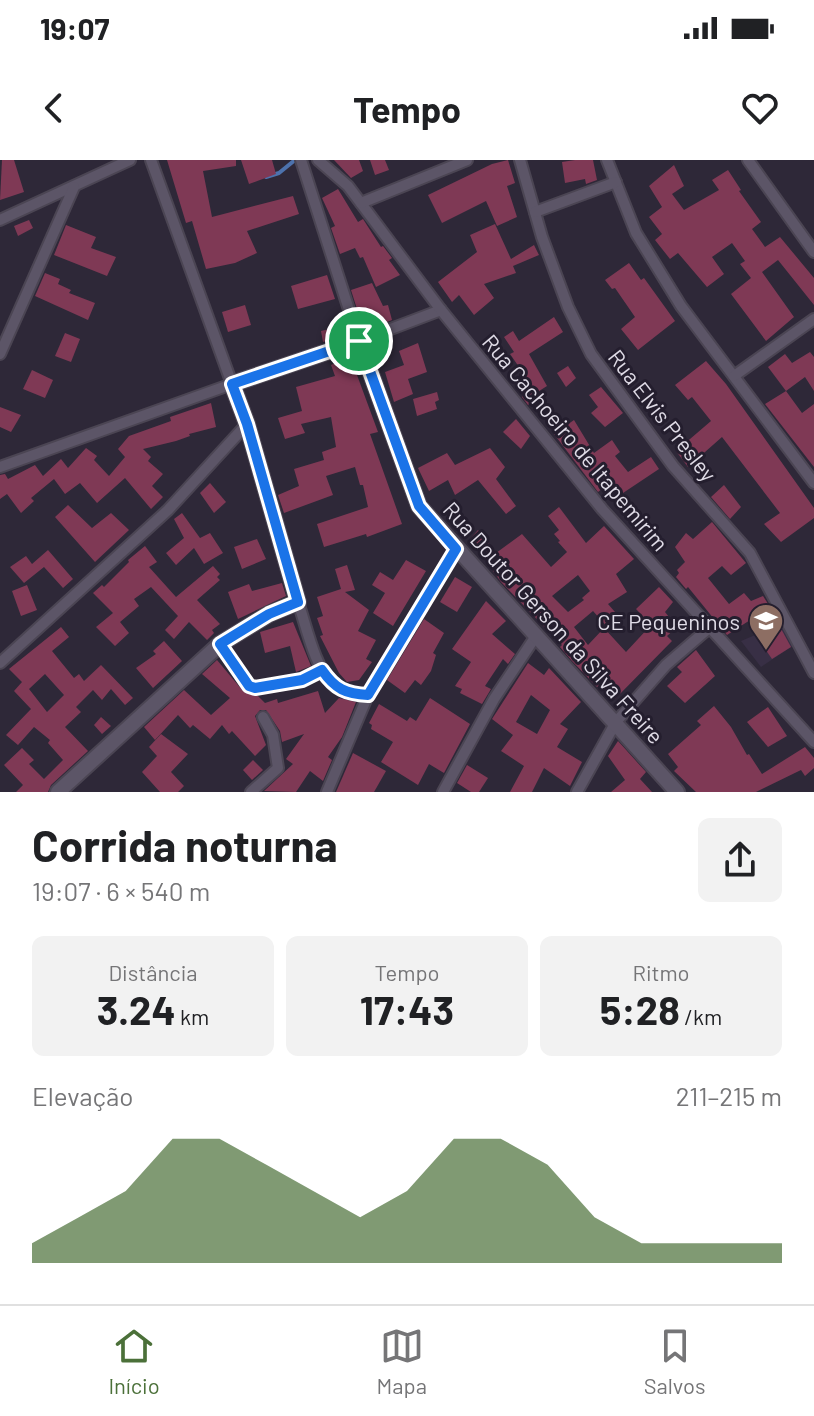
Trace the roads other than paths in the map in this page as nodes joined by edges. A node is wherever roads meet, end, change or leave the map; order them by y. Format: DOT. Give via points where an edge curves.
graph roads {
  1 [pos="130,160"];
  2 [pos="151,160"];
  3 [pos="301,160"];
  4 [pos="318,160"];
  5 [pos="467,160"];
  6 [pos="520,160"];
  7 [pos="607,160"];
  8 [pos="748,160"];
  9 [pos="616,182"];
  10 [pos="74,187"];
  11 [pos="361,203"];
  12 [pos="535,212"];
  13 [pos="0,220"];
  14 [pos="814,252"];
  15 [pos="441,310"];
  16 [pos="814,319"];
  17 [pos="359,341"];
  18 [pos="0,354"];
  19 [pos="734,376"];
  20 [pos="232,384"];
  21 [pos="247,424"];
  22 [pos="0,467"];
  23 [pos="814,483"];
  24 [pos="456,549"];
  25 [pos="298,602"];
  26 [pos="709,628"];
  27 [pos="536,636"];
  28 [pos="220,644"];
  29 [pos="0,663"];
  30 [pos="322,670"];
  31 [pos="814,673"];
  32 [pos="368,695"];
  33 [pos="263,717"];
  34 [pos="616,722"];
  35 [pos="814,742"];
  36 [pos="58,792"];
  37 [pos="251,792"];
  38 [pos="327,792"];
  39 [pos="443,792"];
  40 [pos="577,792"];
  41 [pos="677,792"];
  1 -- 10 [label="street"];
  2 -- 20 [label="street"];
  3 -- 17 [label="street"];
  4 -- 11 [label="street, Rua Cachoeiro de Itapemirim"];
  5 -- 11 [label="street"];
  6 -- 12 [label="street, Rua Elvis Presley"];
  7 -- 9 [label="street"];
  8 -- 14 [label="street"];
  9 -- 12 [label="street"];
  9 -- 19 [label="street" via="636,233 681,306"];
  10 -- 13 [label="street"];
  10 -- 18 [label="street"];
  11 -- 15 [label="street, Rua Cachoeiro de Itapemirim"];
  12 -- 31 [label="street, Rua Elvis Presley" via="568,307 591,354 673,466 750,553"];
  15 -- 17 [label="street"];
  15 -- 26 [label="street, Rua Cachoeiro de Itapemirim" via="602,509"];
  16 -- 19 [label="street"];
  17 -- 20 [label="street"];
  17 -- 24 [label="street, Rua Doutor Gerson da Silva Freire" via="419,506"];
  19 -- 23 [label="street"];
  20 -- 21 [label="street"];
  20 -- 22 [label="street"];
  21 -- 25 [label="street"];
  21 -- 29 [label="street" via="168,510"];
  24 -- 27 [label="street, Rua Doutor Gerson da Silva Freire"];
  24 -- 32 [label="street"];
  25 -- 28 [label="street"];
  25 -- 30 [label="street"];
  26 -- 34 [label="street" via="666,665"];
  26 -- 35 [label="street, Rua Cachoeiro de Itapemirim"];
  27 -- 34 [label="street, Rua Doutor Gerson da Silva Freire"];
  27 -- 39 [label="street"];
  28 -- 30 [label="street" via="255,688 302,680"];
  28 -- 36 [label="street"];
  30 -- 32 [label="street" via="333,686"];
  32 -- 38 [label="street"];
  33 -- 37 [label="street" via="273,735 278,768"];
  34 -- 40 [label="street"];
  34 -- 41 [label="street, Rua Doutor Gerson da Silva Freire"];
}
